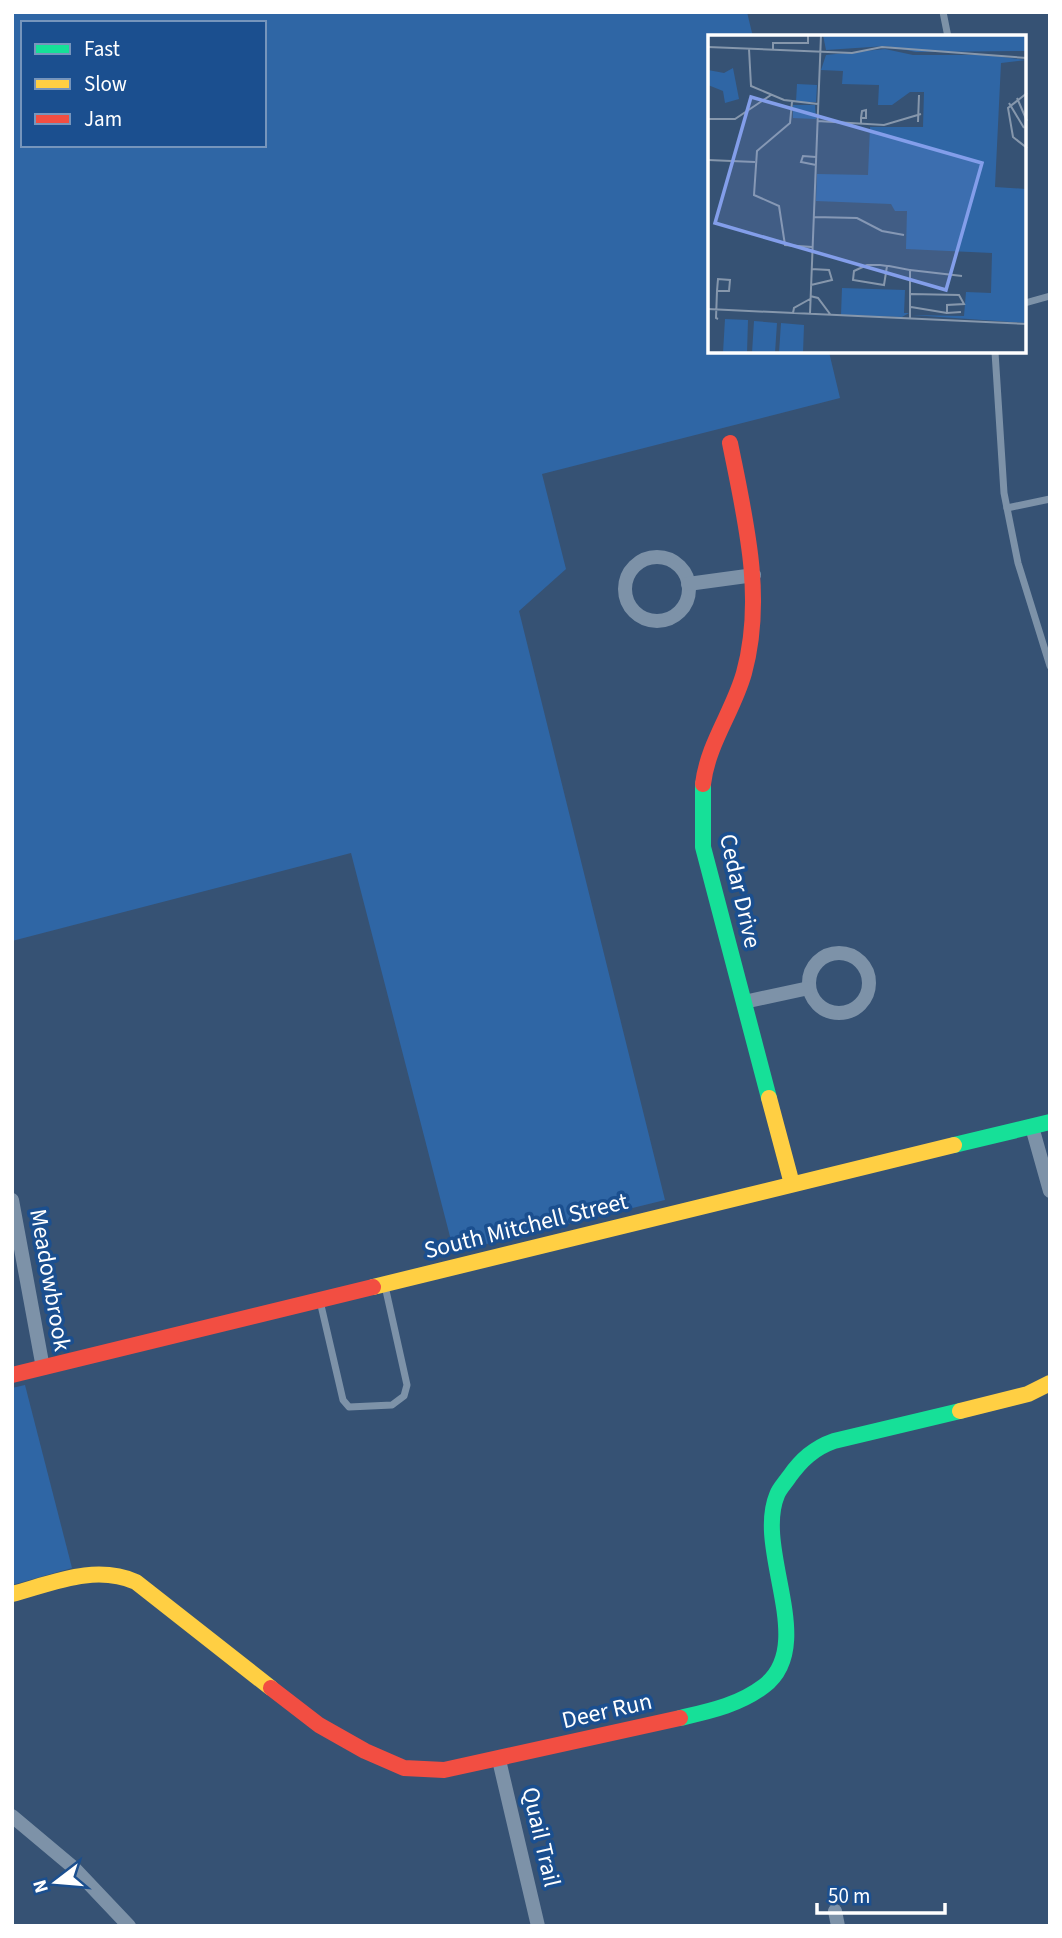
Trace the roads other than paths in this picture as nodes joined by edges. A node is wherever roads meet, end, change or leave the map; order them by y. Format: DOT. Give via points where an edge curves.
graph roads {
  1 [pos="943,12"];
  2 [pos="948,35"];
  3 [pos="1050,296"];
  4 [pos="1027,302"];
  5 [pos="995,354"];
  6 [pos="730,443"];
  7 [pos="1050,499"];
  8 [pos="1007,508"];
  9 [pos="754,575"];
  10 [pos="688,584"];
  11 [pos="1050,667"];
  12 [pos="809,988"];
  13 [pos="744,1002"];
  14 [pos="1050,1122"];
  15 [pos="1032,1127"];
  16 [pos="792,1184"];
  17 [pos="1050,1191"];
  18 [pos="12,1200"];
  19 [pos="385,1284"];
  20 [pos="320,1300"];
  21 [pos="43,1368"];
  22 [pos="12,1375"];
  23 [pos="1050,1383"];
  24 [pos="12,1594"];
  25 [pos="499,1760"];
  26 [pos="12,1816"];
  27 [pos="129,1926"];
  28 [pos="538,1926"];
  1 -- 2 [label="lane"];
  3 -- 4 [label="lane"];
  5 -- 8 [label="lane"];
  6 -- 9 [label="street, Cedar Drive"];
  7 -- 8 [label="lane"];
  8 -- 11 [label="lane" via="1017,563"];
  9 -- 10 [label="street"];
  9 -- 13 [label="street, Cedar Drive" via="754,624 745,671 710,752 701,800 703,847"];
  10 -- 10 [label="street" via="679,566 660,557 632,569 625,588 632,608 659,621 670,618 685,604"];
  12 -- 12 [label="street" via="818,961 836,953 855,957 869,982 863,1001 847,1012 819,1005"];
  12 -- 13 [label="street"];
  13 -- 16 [label="street, Cedar Drive"];
  14 -- 15 [label="street, South Mitchell Street"];
  15 -- 16 [label="street, South Mitchell Street"];
  15 -- 17 [label="street"];
  16 -- 19 [label="street, South Mitchell Street"];
  18 -- 21 [label="street, Meadowbrook"];
  19 -- 20 [label="street, South Mitchell Street"];
  19 -- 20 [label="lane" via="407,1385 404,1396 392,1405 349,1407 343,1400"];
  20 -- 21 [label="street, South Mitchell Street"];
  21 -- 22 [label="street, South Mitchell Street"];
  23 -- 25 [label="street, Deer Run" via="1028,1394 816,1449 787,1475 774,1503 771,1530 788,1641 766,1689 731,1706"];
  24 -- 25 [label="street, Deer Run" via="89,1573 118,1574 153,1593 318,1725 365,1751 404,1768 444,1770"];
  25 -- 28 [label="street, Quail Trail"];
  26 -- 27 [label="street" via="74,1868"];
}
